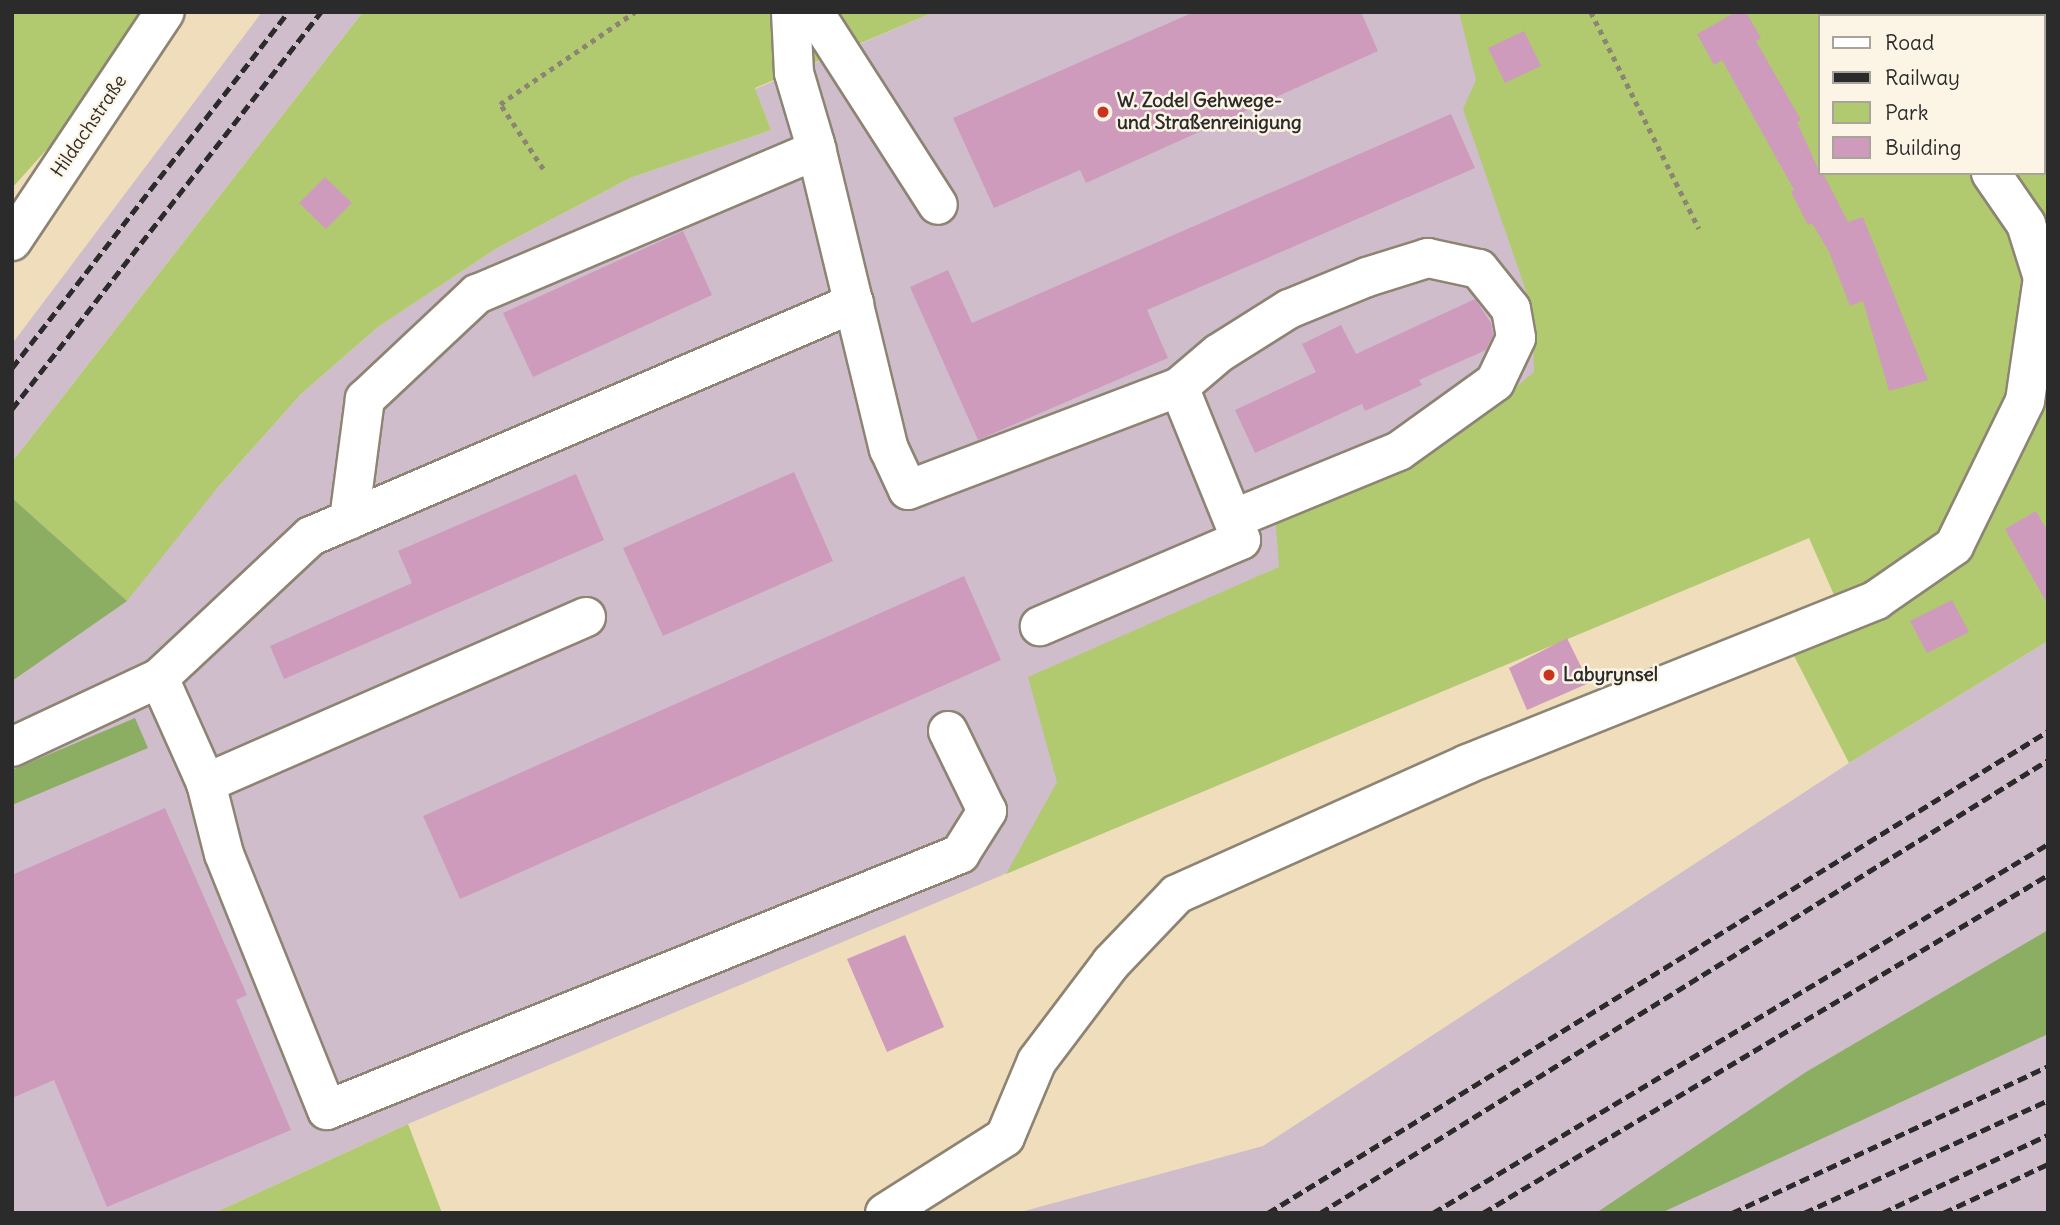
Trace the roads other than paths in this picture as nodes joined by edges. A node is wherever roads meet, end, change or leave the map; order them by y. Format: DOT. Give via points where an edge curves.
graph roads {
  1 [pos="165,12"];
  2 [pos="791,12"];
  3 [pos="814,12"];
  4 [pos="817,150"];
  5 [pos="1992,175"];
  6 [pos="938,205"];
  7 [pos="12,241"];
  8 [pos="854,303"];
  9 [pos="1180,387"];
  10 [pos="1233,519"];
  11 [pos="349,520"];
  12 [pos="586,617"];
  13 [pos="1040,626"];
  14 [pos="159,678"];
  15 [pos="948,732"];
  16 [pos="12,747"];
  17 [pos="206,783"];
  18 [pos="885,1213"];
  1 -- 7 [label="lane, Hildachstraße"];
  2 -- 4 [label="lane" via="794,73"];
  3 -- 6 [label="lane"];
  4 -- 8 [label="lane"];
  4 -- 11 [label="lane" via="477,294 365,399"];
  5 -- 18 [label="lane" via="2025,224 2043,278 2025,401 1954,546 1875,600 1467,764 1177,894 1111,963 1037,1061 1005,1138"];
  8 -- 9 [label="lane" via="889,449 908,490"];
  8 -- 11 [label="lane"];
  9 -- 10 [label="lane"];
  9 -- 10 [label="lane" via="1219,353 1289,309 1428,258 1479,269 1511,309 1516,338 1495,382 1399,451"];
  10 -- 13 [label="lane" via="1241,540"];
  11 -- 14 [label="lane" via="311,536"];
  12 -- 17 [label="lane"];
  14 -- 16 [label="lane"];
  14 -- 17 [label="lane"];
  15 -- 17 [label="lane" via="987,811 960,854 327,1110 224,854"];
}
